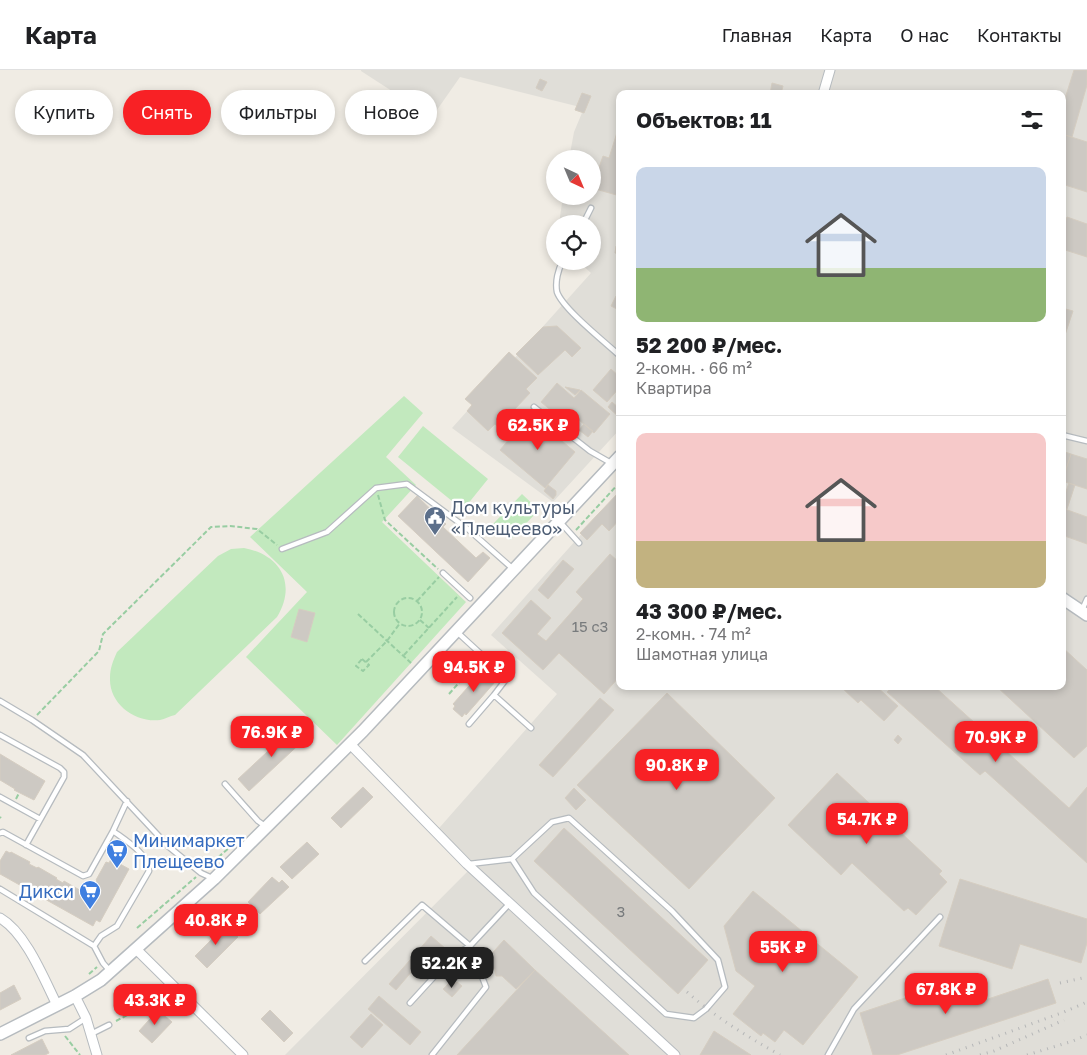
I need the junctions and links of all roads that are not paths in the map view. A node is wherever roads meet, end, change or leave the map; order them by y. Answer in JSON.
{"nodes":[{"id":1,"x":830,"y":70,"type":"edge"},
{"id":2,"x":824,"y":90,"type":"edge"},
{"id":3,"x":591,"y":208,"type":"dead end"},
{"id":4,"x":588,"y":215,"type":"edge"},
{"id":5,"x":560,"y":270,"type":"edge"},
{"id":6,"x":616,"y":352,"type":"edge"},
{"id":7,"x":534,"y":406,"type":"dead end"},
{"id":8,"x":1066,"y":436,"type":"edge"},
{"id":9,"x":1087,"y":441,"type":"edge"},
{"id":10,"x":616,"y":460,"type":"edge"},
{"id":11,"x":559,"y":521,"type":"junction"},
{"id":12,"x":579,"y":543,"type":"dead end"},
{"id":13,"x":282,"y":549,"type":"road end"},
{"id":14,"x":514,"y":570,"type":"junction"},
{"id":15,"x":443,"y":574,"type":"road end"},
{"id":16,"x":470,"y":598,"type":"dead end"},
{"id":17,"x":1087,"y":599,"type":"edge"},
{"id":18,"x":1066,"y":601,"type":"edge"},
{"id":19,"x":1084,"y":613,"type":"edge"},
{"id":20,"x":456,"y":631,"type":"junction"},
{"id":21,"x":494,"y":695,"type":"junction"},
{"id":22,"x":0,"y":701,"type":"edge"},
{"id":23,"x":470,"y":724,"type":"dead end"},
{"id":24,"x":531,"y":728,"type":"dead end"},
{"id":25,"x":0,"y":735,"type":"edge"},
{"id":26,"x":350,"y":744,"type":"junction"},
{"id":27,"x":225,"y":784,"type":"dead end"},
{"id":28,"x":0,"y":797,"type":"edge"},
{"id":29,"x":127,"y":801,"type":"junction"},
{"id":30,"x":40,"y":819,"type":"junction"},
{"id":31,"x":265,"y":826,"type":"junction"},
{"id":32,"x":113,"y":831,"type":"junction"},
{"id":33,"x":0,"y":834,"type":"edge"},
{"id":34,"x":26,"y":844,"type":"junction"},
{"id":35,"x":512,"y":859,"type":"junction"},
{"id":36,"x":467,"y":864,"type":"junction"},
{"id":37,"x":214,"y":879,"type":"junction"},
{"id":38,"x":0,"y":889,"type":"edge"},
{"id":39,"x":510,"y":904,"type":"junction"},
{"id":40,"x":940,"y":917,"type":"dead end"},
{"id":41,"x":0,"y":918,"type":"edge"},
{"id":42,"x":94,"y":946,"type":"junction"},
{"id":43,"x":470,"y":946,"type":"junction"},
{"id":44,"x":136,"y":949,"type":"junction"},
{"id":45,"x":366,"y":961,"type":"dead end"},
{"id":46,"x":111,"y":972,"type":"junction"},
{"id":47,"x":75,"y":996,"type":"junction"},
{"id":48,"x":410,"y":1003,"type":"dead end"},
{"id":49,"x":57,"y":1005,"type":"junction"},
{"id":50,"x":86,"y":1018,"type":"junction"},
{"id":51,"x":109,"y":1025,"type":"road end"},
{"id":52,"x":0,"y":1034,"type":"edge"},
{"id":53,"x":90,"y":1034,"type":"junction"},
{"id":54,"x":29,"y":1038,"type":"dead end"},
{"id":55,"x":97,"y":1055,"type":"edge"},
{"id":56,"x":243,"y":1055,"type":"edge"},
{"id":57,"x":432,"y":1055,"type":"edge"},
{"id":58,"x":675,"y":1055,"type":"edge"},
{"id":59,"x":828,"y":1055,"type":"edge"}],
"edges":[{"from":1,"to":2,"type":"street"},
{"from":3,"to":4,"type":"lane"},
{"from":5,"to":6,"type":"lane"},
{"from":7,"to":10,"type":"lane"},
{"from":8,"to":9,"type":"lane"},
{"from":10,"to":11,"type":"street"},
{"from":11,"to":12,"type":"lane"},
{"from":11,"to":14,"type":"street"},
{"from":13,"to":14,"type":"lane"},
{"from":14,"to":20,"type":"street"},
{"from":15,"to":16,"type":"lane"},
{"from":17,"to":19,"type":"lane"},
{"from":18,"to":19,"type":"street"},
{"from":20,"to":21,"type":"lane"},
{"from":20,"to":26,"type":"street"},
{"from":21,"to":23,"type":"lane"},
{"from":21,"to":24,"type":"lane"},
{"from":22,"to":29,"type":"lane"},
{"from":25,"to":30,"type":"lane"},
{"from":26,"to":31,"type":"street"},
{"from":26,"to":36,"type":"street"},
{"from":27,"to":31,"type":"lane"},
{"from":28,"to":30,"type":"lane"},
{"from":29,"to":32,"type":"lane"},
{"from":29,"to":37,"type":"lane"},
{"from":30,"to":34,"type":"lane"},
{"from":31,"to":37,"type":"street"},
{"from":32,"to":34,"type":"lane"},
{"from":32,"to":42,"type":"lane"},
{"from":33,"to":34,"type":"lane"},
{"from":35,"to":35,"type":"lane"},
{"from":35,"to":36,"type":"lane"},
{"from":36,"to":39,"type":"street"},
{"from":37,"to":44,"type":"street"},
{"from":38,"to":42,"type":"lane"},
{"from":39,"to":43,"type":"lane"},
{"from":39,"to":58,"type":"street"},
{"from":40,"to":59,"type":"lane"},
{"from":41,"to":49,"type":"street"},
{"from":42,"to":46,"type":"lane"},
{"from":43,"to":45,"type":"lane"},
{"from":43,"to":48,"type":"lane"},
{"from":43,"to":57,"type":"lane"},
{"from":44,"to":46,"type":"street"},
{"from":44,"to":56,"type":"street"},
{"from":46,"to":47,"type":"street"},
{"from":47,"to":49,"type":"street"},
{"from":47,"to":50,"type":"street"},
{"from":49,"to":52,"type":"street"},
{"from":50,"to":53,"type":"street"},
{"from":50,"to":54,"type":"lane"},
{"from":51,"to":53,"type":"lane"},
{"from":53,"to":55,"type":"street"}]}
